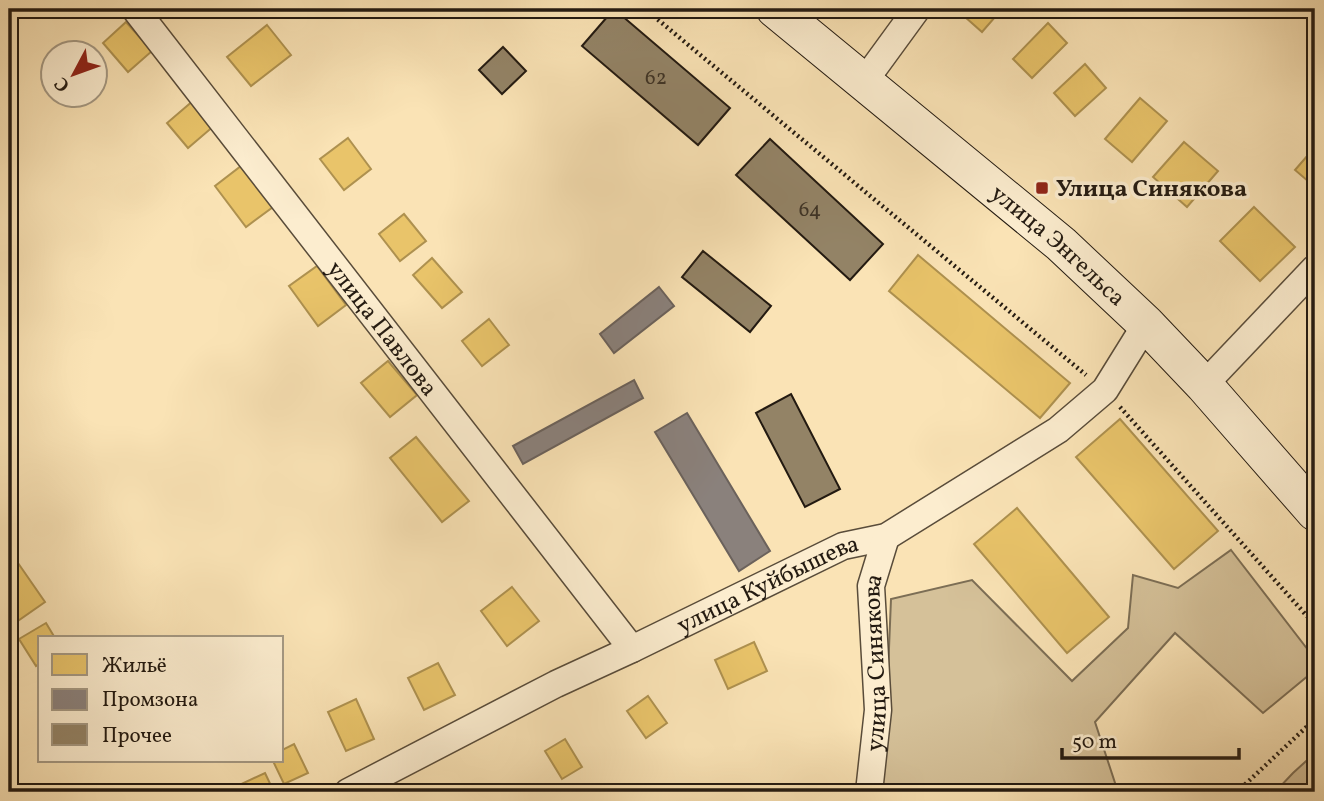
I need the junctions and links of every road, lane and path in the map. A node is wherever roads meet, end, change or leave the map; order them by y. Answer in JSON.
{"nodes":[{"id":1,"x":135,"y":9,"type":"edge"},
{"id":2,"x":645,"y":9,"type":"edge"},
{"id":3,"x":775,"y":9,"type":"edge"},
{"id":4,"x":917,"y":9,"type":"edge"},
{"id":5,"x":863,"y":83,"type":"junction"},
{"id":6,"x":1315,"y":268,"type":"edge"},
{"id":7,"x":1146,"y":324,"type":"junction"},
{"id":8,"x":1204,"y":385,"type":"junction"},
{"id":9,"x":1105,"y":390,"type":"junction"},
{"id":10,"x":1315,"y":512,"type":"edge"},
{"id":11,"x":886,"y":537,"type":"junction"},
{"id":12,"x":1315,"y":625,"type":"edge"},
{"id":13,"x":632,"y":649,"type":"junction"},
{"id":14,"x":1315,"y":719,"type":"edge"},
{"id":15,"x":348,"y":792,"type":"edge"},
{"id":16,"x":869,"y":792,"type":"edge"},
{"id":17,"x":1237,"y":792,"type":"edge"}],
"edges":[{"from":1,"to":13,"type":"street","name":"улица Павлова"},
{"from":2,"to":9,"type":"path"},
{"from":3,"to":5,"type":"street","name":"улица Энгельса"},
{"from":4,"to":5,"type":"street"},
{"from":5,"to":7,"type":"street","name":"улица Энгельса"},
{"from":6,"to":8,"type":"street"},
{"from":7,"to":8,"type":"street","name":"улица Энгельса"},
{"from":7,"to":9,"type":"street","name":"улица Куйбышева"},
{"from":8,"to":10,"type":"street","name":"улица Энгельса"},
{"from":9,"to":11,"type":"street","name":"улица Куйбышева"},
{"from":9,"to":12,"type":"path"},
{"from":11,"to":13,"type":"street","name":"улица Куйбышева"},
{"from":11,"to":16,"type":"street","name":"улица Синякова"},
{"from":13,"to":15,"type":"street","name":"улица Куйбышева"},
{"from":14,"to":17,"type":"path"}]}
